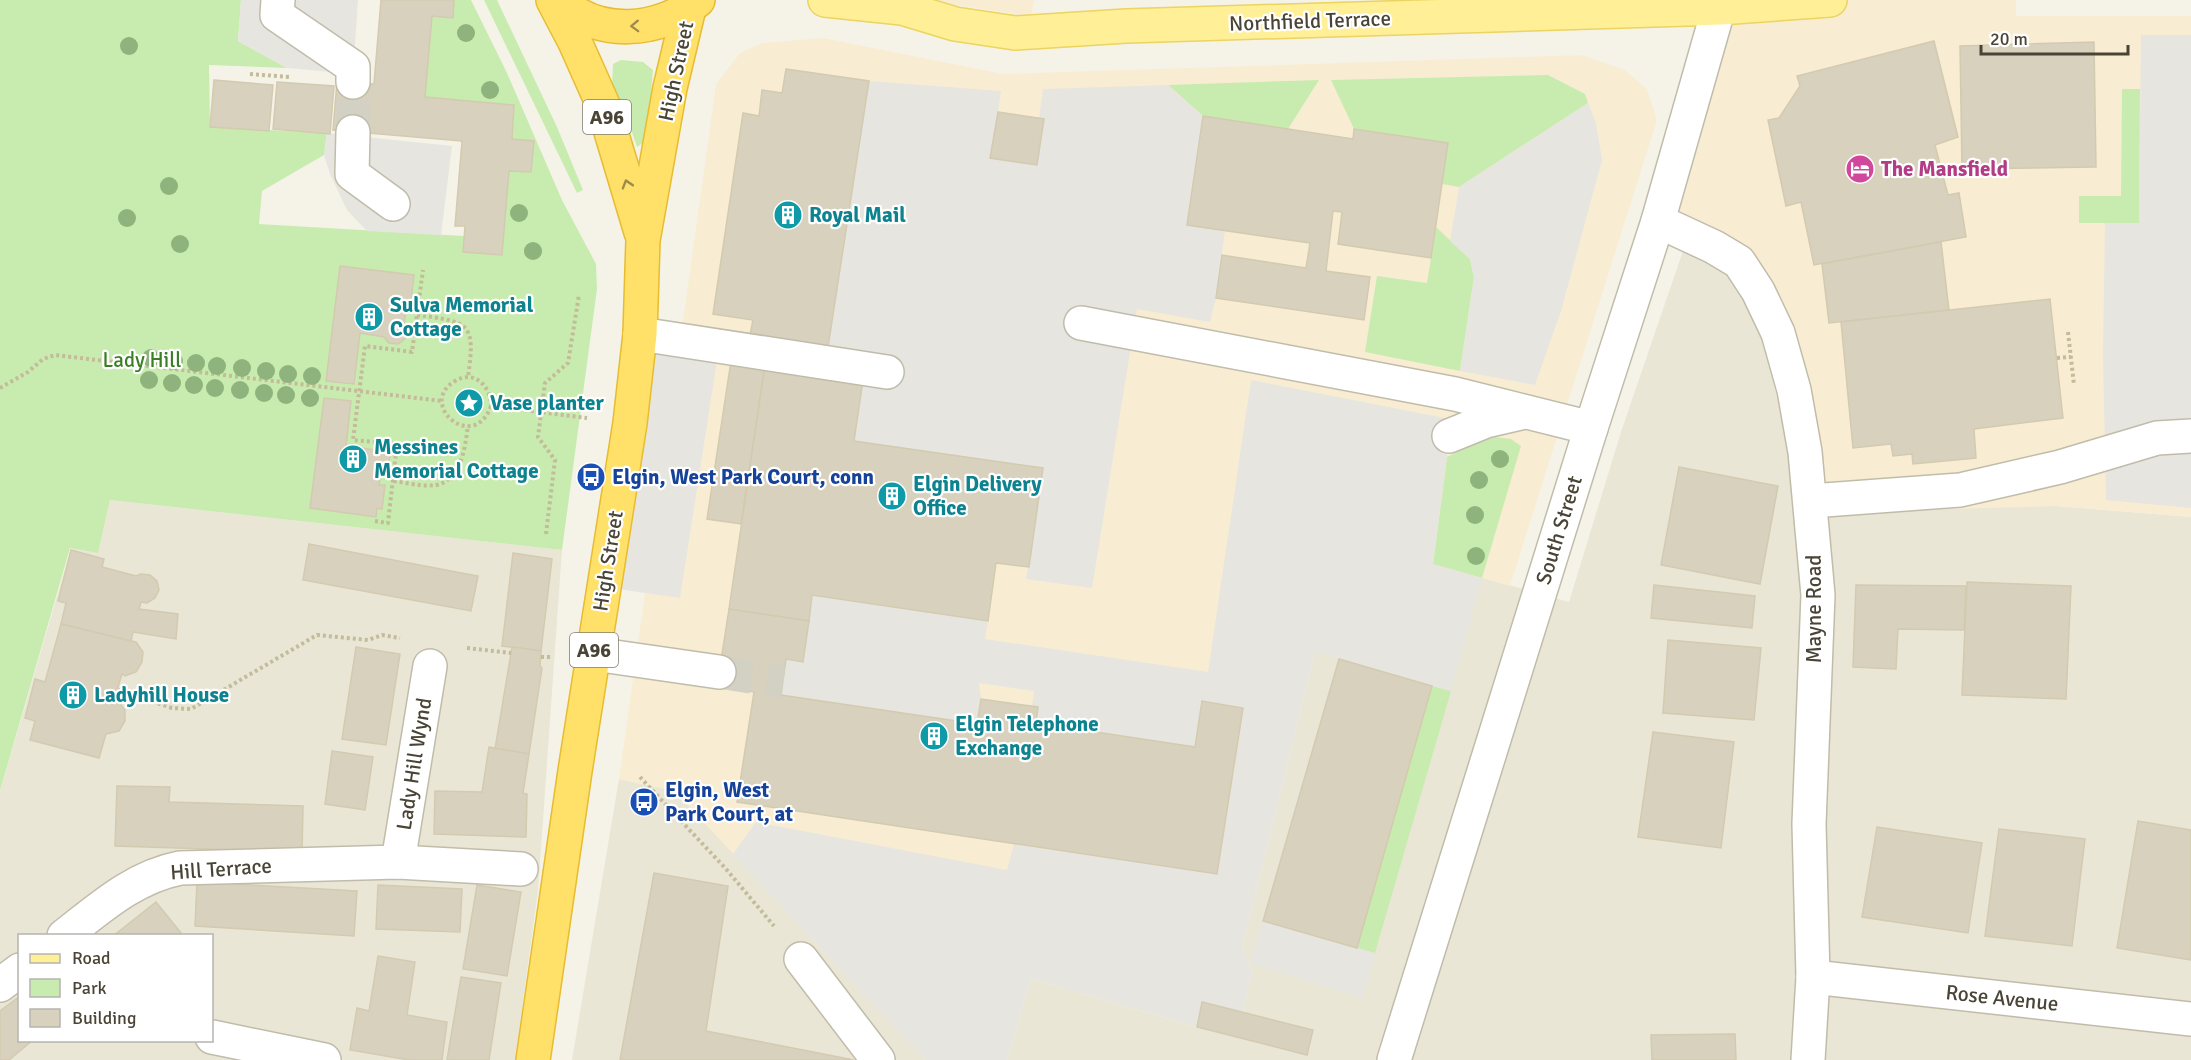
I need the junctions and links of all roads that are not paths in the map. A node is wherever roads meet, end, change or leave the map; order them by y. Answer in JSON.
{"nodes":[{"id":1,"x":278,"y":0,"type":"edge"},
{"id":2,"x":553,"y":0,"type":"edge"},
{"id":3,"x":560,"y":0,"type":"edge"},
{"id":4,"x":825,"y":0,"type":"edge"},
{"id":5,"x":1830,"y":0,"type":"edge"},
{"id":6,"x":694,"y":4,"type":"edge"},
{"id":7,"x":897,"y":4,"type":"edge"},
{"id":8,"x":1721,"y":4,"type":"edge"},
{"id":9,"x":353,"y":82,"type":"tunnel mouth"},
{"id":10,"x":353,"y":132,"type":"tunnel mouth"},
{"id":11,"x":393,"y":204,"type":"dead end"},
{"id":12,"x":1658,"y":221,"type":"junction"},
{"id":13,"x":643,"y":240,"type":"junction"},
{"id":14,"x":1081,"y":323,"type":"dead end"},
{"id":15,"x":640,"y":334,"type":"junction"},
{"id":16,"x":887,"y":372,"type":"dead end"},
{"id":17,"x":1526,"y":412,"type":"junction"},
{"id":18,"x":1591,"y":428,"type":"junction"},
{"id":19,"x":1449,"y":436,"type":"dead end"},
{"id":20,"x":2191,"y":436,"type":"edge"},
{"id":21,"x":1810,"y":501,"type":"junction"},
{"id":22,"x":594,"y":654,"type":"junction"},
{"id":23,"x":430,"y":666,"type":"dead end"},
{"id":24,"x":719,"y":672,"type":"tunnel mouth"},
{"id":25,"x":398,"y":862,"type":"junction"},
{"id":26,"x":520,"y":869,"type":"dead end"},
{"id":27,"x":67,"y":934,"type":"edge"},
{"id":28,"x":801,"y":959,"type":"road end"},
{"id":29,"x":18,"y":972,"type":"edge"},
{"id":30,"x":1813,"y":977,"type":"junction"},
{"id":31,"x":0,"y":985,"type":"edge"},
{"id":32,"x":2191,"y":1019,"type":"edge"},
{"id":33,"x":213,"y":1037,"type":"edge"},
{"id":34,"x":324,"y":1060,"type":"edge"},
{"id":35,"x":533,"y":1060,"type":"edge"},
{"id":36,"x":878,"y":1060,"type":"edge"},
{"id":37,"x":1394,"y":1060,"type":"edge"},
{"id":38,"x":1808,"y":1060,"type":"edge"}],
"edges":[{"from":1,"to":9,"type":"street"},
{"from":13,"to":2,"type":"highway","name":"High Street","number":"A96","one_way":true},
{"from":6,"to":3,"type":"highway","number":"A96","one_way":true},
{"from":4,"to":7,"type":"main road","name":"Northfield Terrace"},
{"from":5,"to":8,"type":"main road","name":"Northfield Terrace"},
{"from":6,"to":13,"type":"highway","name":"High Street","number":"A96"},
{"from":7,"to":8,"type":"main road","name":"Northfield Terrace"},
{"from":8,"to":12,"type":"street","name":"South Street"},
{"from":10,"to":11,"type":"street"},
{"from":12,"to":18,"type":"street","name":"South Street"},
{"from":12,"to":21,"type":"street","name":"Mayne Road"},
{"from":13,"to":15,"type":"highway","name":"High Street","number":"A96"},
{"from":14,"to":17,"type":"street"},
{"from":15,"to":16,"type":"street"},
{"from":15,"to":22,"type":"highway","name":"High Street","number":"A96"},
{"from":17,"to":18,"type":"street"},
{"from":17,"to":19,"type":"street"},
{"from":18,"to":37,"type":"street","name":"South Street"},
{"from":20,"to":21,"type":"street"},
{"from":21,"to":30,"type":"street","name":"Mayne Road"},
{"from":22,"to":24,"type":"street"},
{"from":22,"to":35,"type":"highway","name":"High Street","number":"A96"},
{"from":23,"to":25,"type":"street","name":"Lady Hill Wynd"},
{"from":25,"to":26,"type":"street","name":"Hill Terrace"},
{"from":25,"to":27,"type":"street","name":"Hill Terrace"},
{"from":28,"to":36,"type":"street"},
{"from":29,"to":31,"type":"street"},
{"from":30,"to":32,"type":"street","name":"Rose Avenue"},
{"from":30,"to":38,"type":"street","name":"Mayne Road"},
{"from":33,"to":34,"type":"street"}]}
